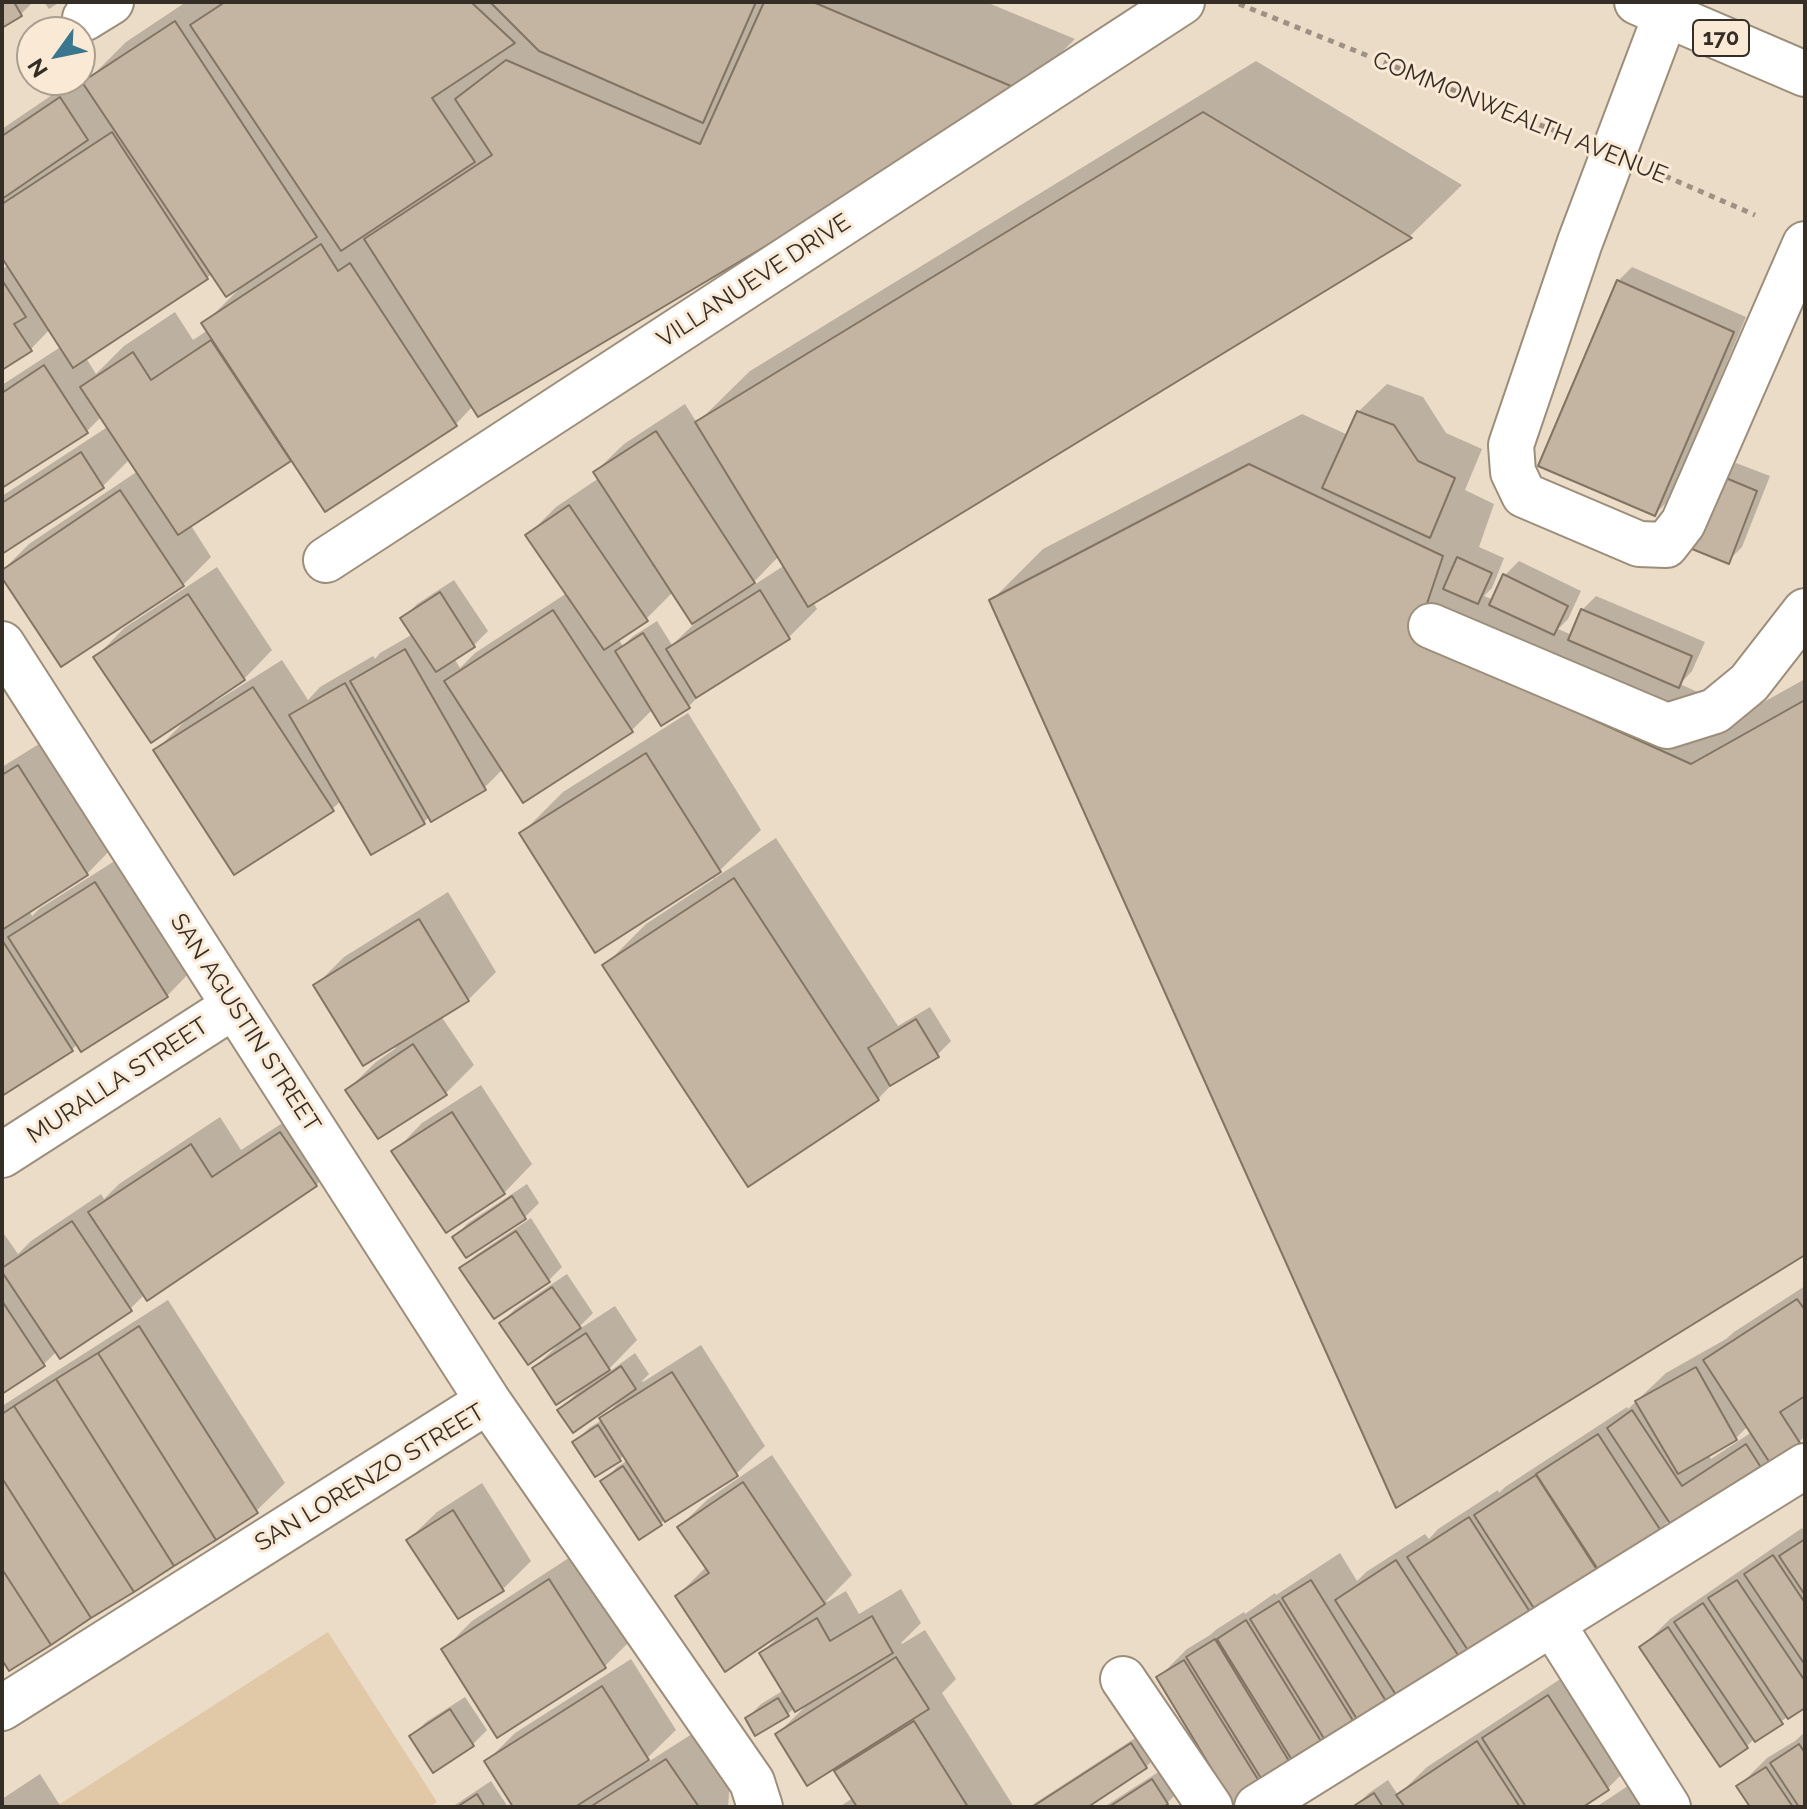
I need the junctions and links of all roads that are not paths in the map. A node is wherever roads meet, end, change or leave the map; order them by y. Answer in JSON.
{"nodes":[{"id":1,"x":1182,"y":2,"type":"edge"},
{"id":2,"x":1652,"y":8,"type":"edge"},
{"id":3,"x":1805,"y":74,"type":"edge"},
{"id":4,"x":1805,"y":244,"type":"edge"},
{"id":5,"x":326,"y":560,"type":"dead end"},
{"id":6,"x":1805,"y":611,"type":"edge"},
{"id":7,"x":1431,"y":626,"type":"dead end"},
{"id":8,"x":2,"y":644,"type":"edge"},
{"id":9,"x":17,"y":700,"type":"edge"},
{"id":10,"x":234,"y":1006,"type":"junction"},
{"id":11,"x":2,"y":1155,"type":"edge"},
{"id":12,"x":488,"y":1401,"type":"junction"},
{"id":13,"x":1805,"y":1466,"type":"edge"},
{"id":14,"x":1552,"y":1623,"type":"junction"},
{"id":15,"x":1123,"y":1679,"type":"dead end"},
{"id":16,"x":2,"y":1708,"type":"edge"},
{"id":17,"x":760,"y":1807,"type":"edge"},
{"id":18,"x":1210,"y":1807,"type":"edge"},
{"id":19,"x":1257,"y":1807,"type":"edge"},
{"id":20,"x":1668,"y":1807,"type":"edge"}],
"edges":[{"from":1,"to":5,"type":"street","name":"VILLANUEVE DRIVE"},
{"from":2,"to":3,"type":"street","number":"170"},
{"from":2,"to":4,"type":"street"},
{"from":6,"to":7,"type":"street"},
{"from":8,"to":9,"type":"street","name":"SAN AGUSTIN STREET"},
{"from":9,"to":10,"type":"street","name":"SAN AGUSTIN STREET"},
{"from":10,"to":11,"type":"street","name":"MURALLA STREET"},
{"from":10,"to":12,"type":"street","name":"SAN AGUSTIN STREET"},
{"from":12,"to":16,"type":"street","name":"SAN LORENZO STREET"},
{"from":12,"to":17,"type":"street","name":"SAN LORENZO STREET"},
{"from":13,"to":14,"type":"street"},
{"from":14,"to":19,"type":"street"},
{"from":14,"to":20,"type":"street"},
{"from":15,"to":18,"type":"street"}]}
